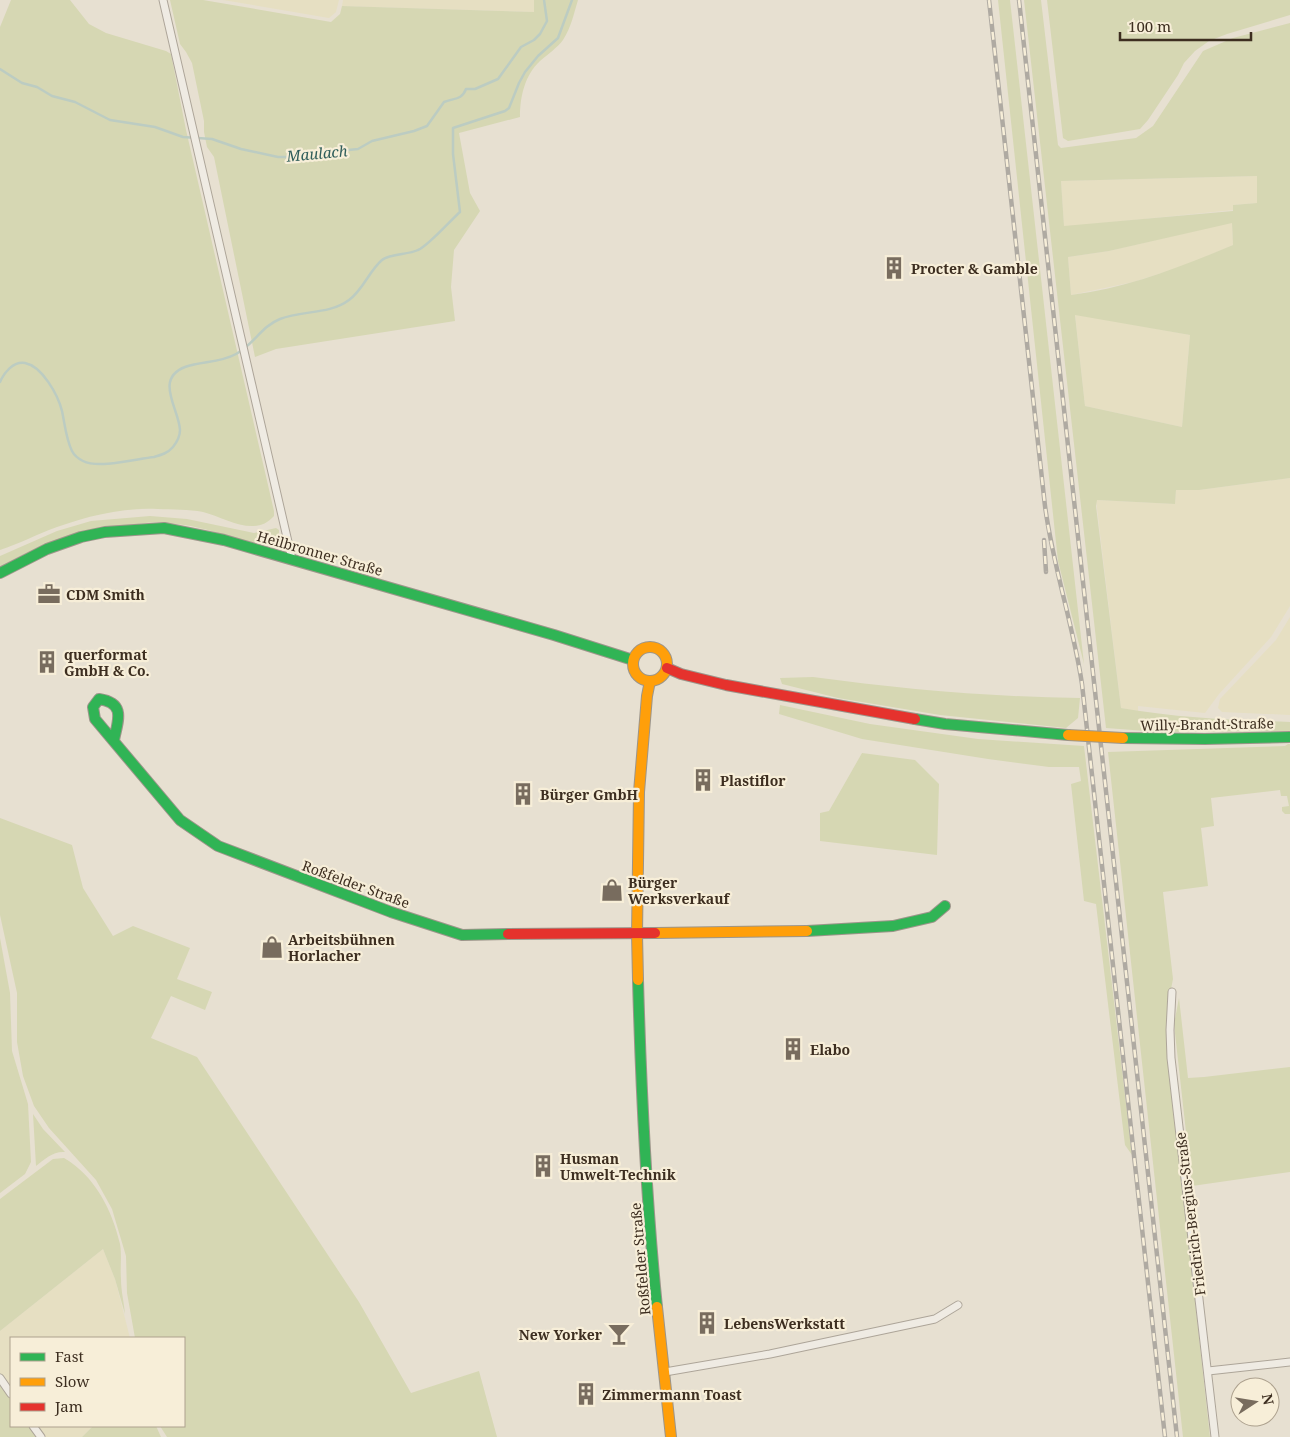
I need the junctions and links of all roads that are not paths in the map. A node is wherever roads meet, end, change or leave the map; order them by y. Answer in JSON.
{"nodes":[{"id":1,"x":163,"y":0,"type":"edge"},
{"id":2,"x":292,"y":559,"type":"junction"},
{"id":3,"x":0,"y":573,"type":"edge"},
{"id":4,"x":633,"y":660,"type":"junction"},
{"id":5,"x":667,"y":668,"type":"junction"},
{"id":6,"x":650,"y":682,"type":"junction"},
{"id":7,"x":1290,"y":737,"type":"edge"},
{"id":8,"x":114,"y":740,"type":"dead end"},
{"id":9,"x":946,"y":906,"type":"dead end"},
{"id":10,"x":637,"y":934,"type":"junction"},
{"id":11,"x":1172,"y":992,"type":"dead end"},
{"id":12,"x":958,"y":1305,"type":"dead end"},
{"id":13,"x":1290,"y":1362,"type":"edge"},
{"id":14,"x":1208,"y":1371,"type":"junction"},
{"id":15,"x":665,"y":1372,"type":"junction"},
{"id":16,"x":0,"y":1378,"type":"edge"},
{"id":17,"x":10,"y":1393,"type":"edge"},
{"id":18,"x":672,"y":1437,"type":"edge"},
{"id":19,"x":1215,"y":1437,"type":"edge"}],
"edges":[{"from":1,"to":2,"type":"street"},
{"from":2,"to":3,"type":"street","name":"Heilbronner Straße"},
{"from":2,"to":4,"type":"street","name":"Heilbronner Straße"},
{"from":4,"to":5,"type":"street"},
{"from":4,"to":6,"type":"street"},
{"from":5,"to":6,"type":"street"},
{"from":5,"to":7,"type":"street","name":"Willy-Brandt-Straße","bridge":true},
{"from":6,"to":10,"type":"street","name":"Roßfelder Straße"},
{"from":8,"to":10,"type":"street","name":"Roßfelder Straße"},
{"from":9,"to":10,"type":"street","name":"Roßfelder Straße"},
{"from":10,"to":15,"type":"street","name":"Roßfelder Straße"},
{"from":11,"to":14,"type":"street","name":"Friedrich-Bergius-Straße"},
{"from":12,"to":15,"type":"street"},
{"from":13,"to":14,"type":"street"},
{"from":14,"to":19,"type":"street","name":"Friedrich-Bergius-Straße"},
{"from":15,"to":18,"type":"street","name":"Roßfelder Straße"},
{"from":16,"to":17,"type":"street"}]}
